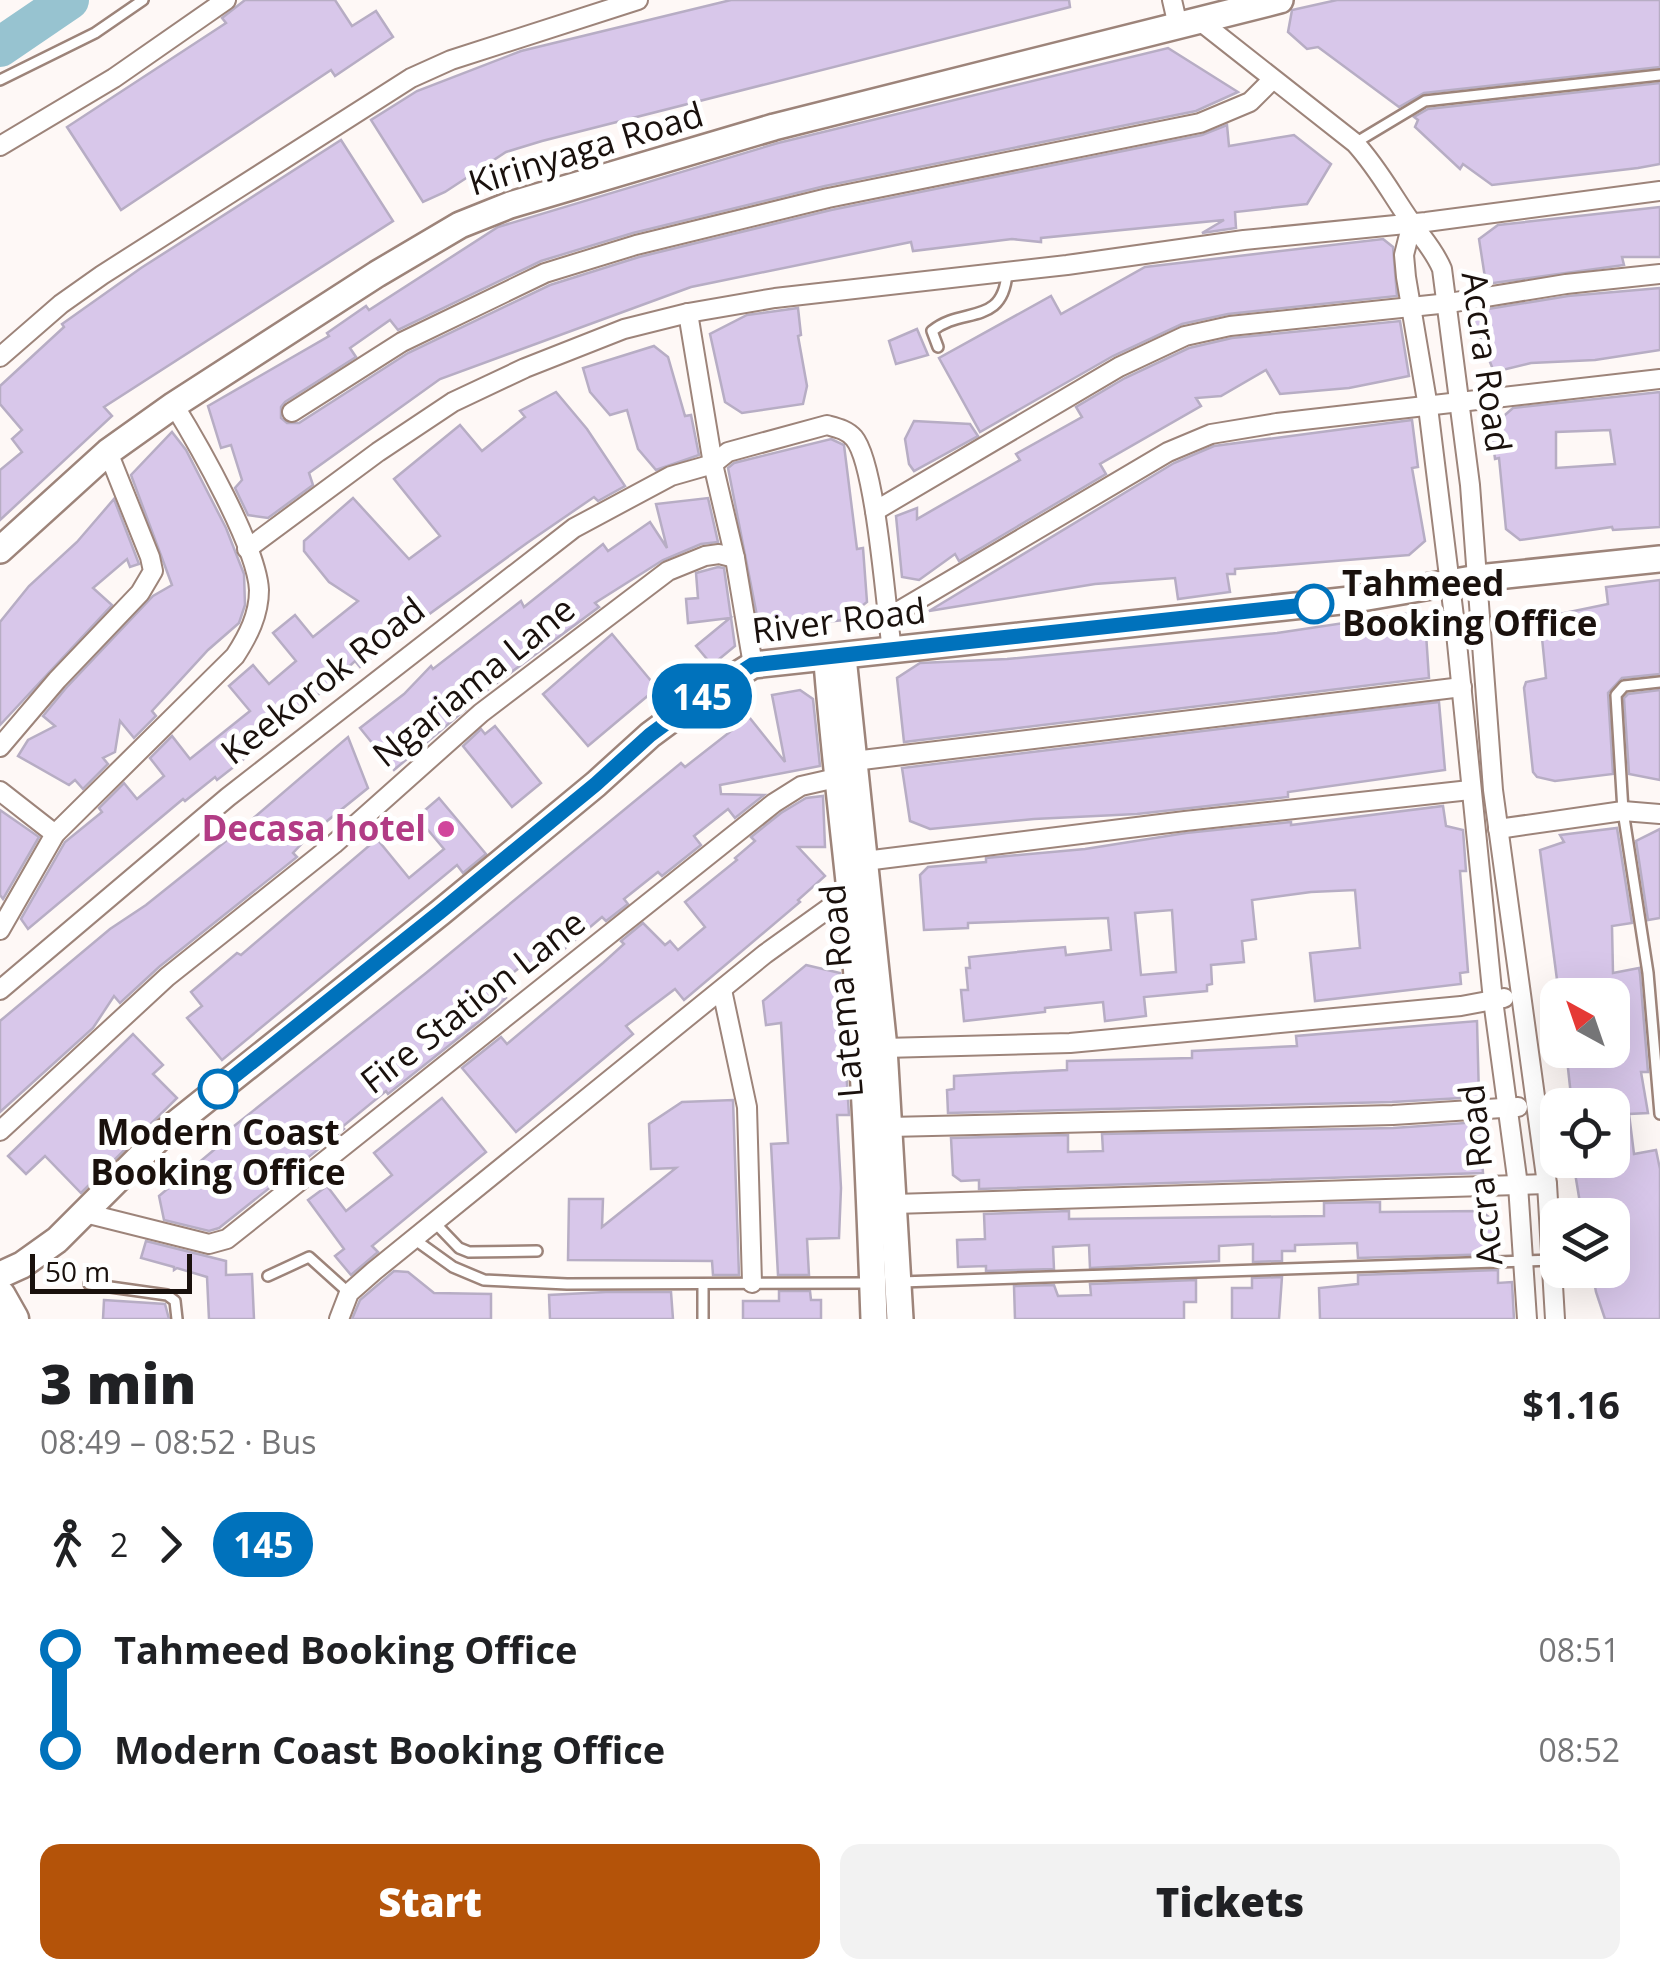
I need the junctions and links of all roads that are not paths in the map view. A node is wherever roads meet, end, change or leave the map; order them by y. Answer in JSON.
{"nodes":[{"id":1,"x":143,"y":0,"type":"edge"},
{"id":2,"x":226,"y":0,"type":"edge"},
{"id":3,"x":638,"y":0,"type":"edge"},
{"id":4,"x":1172,"y":0,"type":"edge"},
{"id":5,"x":1280,"y":0,"type":"edge"},
{"id":6,"x":1250,"y":4,"type":"edge"},
{"id":7,"x":1189,"y":23,"type":"junction"},
{"id":8,"x":1660,"y":76,"type":"edge"},
{"id":9,"x":0,"y":80,"type":"edge"},
{"id":10,"x":1272,"y":80,"type":"junction"},
{"id":11,"x":1355,"y":143,"type":"junction"},
{"id":12,"x":0,"y":146,"type":"edge"},
{"id":13,"x":1660,"y":192,"type":"edge"},
{"id":14,"x":1412,"y":224,"type":"junction"},
{"id":15,"x":1007,"y":272,"type":"junction"},
{"id":16,"x":1660,"y":274,"type":"edge"},
{"id":17,"x":1449,"y":303,"type":"junction"},
{"id":18,"x":1409,"y":306,"type":"junction"},
{"id":19,"x":688,"y":313,"type":"junction"},
{"id":20,"x":938,"y":347,"type":"dead end"},
{"id":21,"x":0,"y":357,"type":"edge"},
{"id":22,"x":1660,"y":379,"type":"edge"},
{"id":23,"x":1460,"y":404,"type":"junction"},
{"id":24,"x":174,"y":405,"type":"junction"},
{"id":25,"x":1428,"y":407,"type":"junction"},
{"id":26,"x":292,"y":412,"type":"dead end"},
{"id":27,"x":108,"y":452,"type":"junction"},
{"id":28,"x":712,"y":464,"type":"junction"},
{"id":29,"x":875,"y":512,"type":"junction"},
{"id":30,"x":247,"y":549,"type":"junction"},
{"id":31,"x":0,"y":550,"type":"edge"},
{"id":32,"x":735,"y":558,"type":"junction"},
{"id":33,"x":1660,"y":559,"type":"edge"},
{"id":34,"x":1478,"y":578,"type":"junction"},
{"id":35,"x":1449,"y":582,"type":"junction"},
{"id":36,"x":887,"y":618,"type":"junction"},
{"id":37,"x":892,"y":650,"type":"junction"},
{"id":38,"x":835,"y":657,"type":"junction"},
{"id":39,"x":752,"y":665,"type":"junction"},
{"id":40,"x":1660,"y":682,"type":"edge"},
{"id":41,"x":1462,"y":686,"type":"junction"},
{"id":42,"x":0,"y":747,"type":"edge"},
{"id":43,"x":845,"y":770,"type":"junction"},
{"id":44,"x":1470,"y":790,"type":"junction"},
{"id":45,"x":0,"y":791,"type":"edge"},
{"id":46,"x":1623,"y":811,"type":"junction"},
{"id":47,"x":1660,"y":814,"type":"edge"},
{"id":48,"x":1498,"y":829,"type":"junction"},
{"id":49,"x":55,"y":834,"type":"junction"},
{"id":50,"x":858,"y":852,"type":"junction"},
{"id":51,"x":850,"y":893,"type":"junction"},
{"id":52,"x":2,"y":919,"type":"edge"},
{"id":53,"x":866,"y":977,"type":"junction"},
{"id":54,"x":0,"y":990,"type":"edge"},
{"id":55,"x":722,"y":990,"type":"junction"},
{"id":56,"x":1519,"y":994,"type":"junction"},
{"id":57,"x":1494,"y":1000,"type":"junction"},
{"id":58,"x":884,"y":1048,"type":"junction"},
{"id":59,"x":1534,"y":1106,"type":"junction"},
{"id":60,"x":1509,"y":1107,"type":"junction"},
{"id":61,"x":1660,"y":1114,"type":"edge"},
{"id":62,"x":889,"y":1127,"type":"junction"},
{"id":63,"x":0,"y":1130,"type":"edge"},
{"id":64,"x":1547,"y":1184,"type":"junction"},
{"id":65,"x":1518,"y":1185,"type":"junction"},
{"id":66,"x":1548,"y":1198,"type":"edge"},
{"id":67,"x":894,"y":1204,"type":"junction"},
{"id":68,"x":85,"y":1213,"type":"junction"},
{"id":69,"x":434,"y":1223,"type":"junction"},
{"id":70,"x":414,"y":1239,"type":"junction"},
{"id":71,"x":537,"y":1251,"type":"dead end"},
{"id":72,"x":1540,"y":1261,"type":"edge"},
{"id":73,"x":1524,"y":1262,"type":"junction"},
{"id":74,"x":0,"y":1275,"type":"edge"},
{"id":75,"x":268,"y":1276,"type":"dead end"},
{"id":76,"x":900,"y":1282,"type":"junction"},
{"id":77,"x":752,"y":1283,"type":"junction"},
{"id":78,"x":872,"y":1283,"type":"junction"},
{"id":79,"x":89,"y":1284,"type":"dead end"},
{"id":80,"x":703,"y":1284,"type":"junction"},
{"id":81,"x":1553,"y":1288,"type":"edge"},
{"id":82,"x":349,"y":1292,"type":"junction"},
{"id":83,"x":0,"y":1296,"type":"edge"},
{"id":84,"x":13,"y":1319,"type":"edge"},
{"id":85,"x":177,"y":1319,"type":"edge"},
{"id":86,"x":339,"y":1319,"type":"edge"},
{"id":87,"x":703,"y":1319,"type":"edge"},
{"id":88,"x":874,"y":1319,"type":"edge"},
{"id":89,"x":900,"y":1319,"type":"edge"},
{"id":90,"x":1527,"y":1319,"type":"edge"},
{"id":91,"x":1555,"y":1319,"type":"edge"}],
"edges":[{"from":1,"to":9,"type":"lane"},
{"from":2,"to":12,"type":"street"},
{"from":3,"to":21,"type":"street"},
{"from":4,"to":7,"type":"street"},
{"from":5,"to":6,"type":"street","name":"Kirinyaga Road"},
{"from":6,"to":7,"type":"street","name":"Kirinyaga Road"},
{"from":7,"to":10,"type":"street"},
{"from":7,"to":24,"type":"street","name":"Kirinyaga Road"},
{"from":8,"to":11,"type":"lane"},
{"from":10,"to":11,"type":"street"},
{"from":10,"to":26,"type":"street"},
{"from":11,"to":14,"type":"street"},
{"from":13,"to":14,"type":"street"},
{"from":14,"to":15,"type":"street"},
{"from":14,"to":17,"type":"street","name":"Accra Road"},
{"from":14,"to":18,"type":"street","name":"Accra Road"},
{"from":15,"to":19,"type":"street"},
{"from":15,"to":20,"type":"lane"},
{"from":16,"to":17,"type":"street"},
{"from":17,"to":18,"type":"street"},
{"from":17,"to":23,"type":"street","name":"Accra Road"},
{"from":18,"to":25,"type":"street","name":"Accra Road"},
{"from":18,"to":29,"type":"street"},
{"from":19,"to":28,"type":"street"},
{"from":19,"to":30,"type":"street"},
{"from":22,"to":23,"type":"street"},
{"from":23,"to":25,"type":"street"},
{"from":23,"to":34,"type":"street","name":"Accra Road"},
{"from":24,"to":27,"type":"street","name":"Kirinyaga Road"},
{"from":24,"to":30,"type":"street"},
{"from":25,"to":35,"type":"street","name":"Accra Road"},
{"from":25,"to":36,"type":"street"},
{"from":27,"to":31,"type":"street","name":"Kirinyaga Road"},
{"from":27,"to":42,"type":"street"},
{"from":28,"to":29,"type":"street","name":"Keekorok Road"},
{"from":28,"to":32,"type":"street"},
{"from":28,"to":54,"type":"street","name":"Keekorok Road"},
{"from":29,"to":36,"type":"street"},
{"from":30,"to":49,"type":"street"},
{"from":32,"to":39,"type":"street"},
{"from":32,"to":63,"type":"street","name":"Ngariama Lane"},
{"from":33,"to":34,"type":"street","name":"River Road"},
{"from":34,"to":35,"type":"street","name":"River Road"},
{"from":34,"to":48,"type":"street","name":"Accra Road"},
{"from":35,"to":37,"type":"street","name":"River Road"},
{"from":35,"to":41,"type":"street","name":"Accra Road"},
{"from":36,"to":37,"type":"street"},
{"from":37,"to":38,"type":"street","name":"River Road"},
{"from":38,"to":39,"type":"street","name":"River Road"},
{"from":38,"to":43,"type":"street","name":"Latema Road"},
{"from":39,"to":68,"type":"street","name":"River Road"},
{"from":40,"to":46,"type":"lane"},
{"from":41,"to":43,"type":"street","name":"Fire Station Lane"},
{"from":41,"to":44,"type":"street","name":"Accra Road"},
{"from":43,"to":50,"type":"street","name":"Latema Road"},
{"from":43,"to":68,"type":"street","name":"Fire Station Lane"},
{"from":44,"to":50,"type":"street"},
{"from":44,"to":57,"type":"street","name":"Accra Road"},
{"from":45,"to":49,"type":"street"},
{"from":46,"to":47,"type":"street"},
{"from":46,"to":48,"type":"street"},
{"from":46,"to":61,"type":"lane"},
{"from":48,"to":56,"type":"street","name":"Accra Road"},
{"from":49,"to":52,"type":"street"},
{"from":50,"to":51,"type":"street","name":"Latema Road"},
{"from":50,"to":53,"type":"street","name":"Latema Road"},
{"from":51,"to":53,"type":"street","name":"Latema Road"},
{"from":51,"to":55,"type":"street"},
{"from":53,"to":58,"type":"street","name":"Latema Road"},
{"from":53,"to":78,"type":"street","name":"Latema Road"},
{"from":55,"to":69,"type":"street"},
{"from":55,"to":77,"type":"street"},
{"from":56,"to":57,"type":"street"},
{"from":56,"to":59,"type":"street","name":"Accra Road"},
{"from":57,"to":58,"type":"street"},
{"from":57,"to":60,"type":"street","name":"Accra Road"},
{"from":58,"to":62,"type":"street","name":"Latema Road"},
{"from":59,"to":60,"type":"street"},
{"from":59,"to":64,"type":"street","name":"Accra Road"},
{"from":60,"to":62,"type":"street"},
{"from":60,"to":65,"type":"street","name":"Accra Road"},
{"from":62,"to":67,"type":"street","name":"Latema Road"},
{"from":64,"to":65,"type":"street"},
{"from":64,"to":66,"type":"street","name":"Accra Road"},
{"from":65,"to":67,"type":"street"},
{"from":65,"to":73,"type":"street","name":"Accra Road"},
{"from":67,"to":76,"type":"street","name":"Latema Road"},
{"from":68,"to":74,"type":"street","name":"River Road"},
{"from":69,"to":70,"type":"street"},
{"from":69,"to":71,"type":"lane"},
{"from":70,"to":80,"type":"lane"},
{"from":70,"to":82,"type":"street"},
{"from":72,"to":73,"type":"lane"},
{"from":73,"to":76,"type":"lane"},
{"from":73,"to":90,"type":"street","name":"Accra Road"},
{"from":75,"to":82,"type":"lane"},
{"from":76,"to":78,"type":"lane"},
{"from":76,"to":89,"type":"street","name":"Latema Road"},
{"from":77,"to":78,"type":"lane"},
{"from":77,"to":80,"type":"lane"},
{"from":78,"to":88,"type":"street","name":"Latema Road"},
{"from":79,"to":85,"type":"lane"},
{"from":80,"to":87,"type":"lane"},
{"from":81,"to":91,"type":"street","name":"Accra Road"},
{"from":82,"to":86,"type":"street"},
{"from":83,"to":84,"type":"highway"}]}
